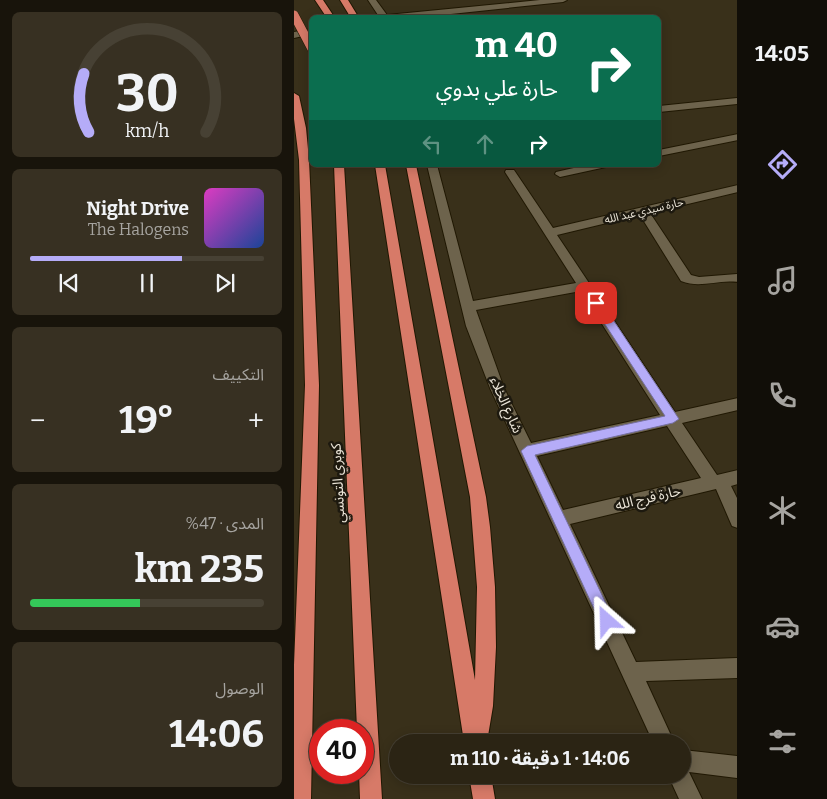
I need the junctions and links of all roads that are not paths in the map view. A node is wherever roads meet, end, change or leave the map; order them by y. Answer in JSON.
{"nodes":[{"id":1,"x":319,"y":0,"type":"edge"},
{"id":2,"x":344,"y":0,"type":"edge"},
{"id":3,"x":372,"y":0,"type":"edge"},
{"id":4,"x":564,"y":0,"type":"edge"},
{"id":5,"x":294,"y":15,"type":"edge"},
{"id":6,"x":329,"y":15,"type":"edge"},
{"id":7,"x":352,"y":15,"type":"edge"},
{"id":8,"x":383,"y":15,"type":"edge"},
{"id":9,"x":406,"y":15,"type":"edge"},
{"id":10,"x":309,"y":32,"type":"edge"},
{"id":11,"x":294,"y":35,"type":"edge"},
{"id":12,"x":309,"y":43,"type":"edge"},
{"id":13,"x":294,"y":96,"type":"edge"},
{"id":14,"x":737,"y":101,"type":"edge"},
{"id":15,"x":661,"y":109,"type":"edge"},
{"id":16,"x":737,"y":137,"type":"edge"},
{"id":17,"x":661,"y":153,"type":"edge"},
{"id":18,"x":339,"y":167,"type":"edge"},
{"id":19,"x":380,"y":167,"type":"edge"},
{"id":20,"x":411,"y":167,"type":"edge"},
{"id":21,"x":433,"y":167,"type":"edge"},
{"id":22,"x":593,"y":167,"type":"edge"},
{"id":23,"x":510,"y":172,"type":"dead end"},
{"id":24,"x":560,"y":174,"type":"dead end"},
{"id":25,"x":737,"y":188,"type":"edge"},
{"id":26,"x":644,"y":211,"type":"junction"},
{"id":27,"x":550,"y":233,"type":"junction"},
{"id":28,"x":737,"y":278,"type":"edge"},
{"id":29,"x":585,"y":286,"type":"junction"},
{"id":30,"x":468,"y":306,"type":"junction"},
{"id":31,"x":737,"y":404,"type":"edge"},
{"id":32,"x":673,"y":419,"type":"junction"},
{"id":33,"x":527,"y":451,"type":"junction"},
{"id":34,"x":737,"y":477,"type":"edge"},
{"id":35,"x":717,"y":482,"type":"junction"},
{"id":36,"x":559,"y":519,"type":"junction"},
{"id":37,"x":737,"y":520,"type":"edge"},
{"id":38,"x":737,"y":668,"type":"edge"},
{"id":39,"x":630,"y":672,"type":"junction"},
{"id":40,"x":475,"y":734,"type":"edge"},
{"id":41,"x":477,"y":734,"type":"edge"},
{"id":42,"x":660,"y":734,"type":"edge"},
{"id":43,"x":691,"y":762,"type":"edge"},
{"id":44,"x":737,"y":767,"type":"edge"},
{"id":45,"x":482,"y":784,"type":"edge"},
{"id":46,"x":684,"y":784,"type":"edge"},
{"id":47,"x":300,"y":799,"type":"edge"},
{"id":48,"x":371,"y":799,"type":"edge"},
{"id":49,"x":484,"y":799,"type":"edge"},
{"id":50,"x":691,"y":799,"type":"edge"}],
"edges":[{"from":1,"to":6,"type":"highway"},
{"from":2,"to":7,"type":"highway"},
{"from":3,"to":8,"type":"street"},
{"from":4,"to":9,"type":"street"},
{"from":5,"to":12,"type":"highway","bridge":true},
{"from":10,"to":11,"type":"street"},
{"from":13,"to":47,"type":"highway"},
{"from":14,"to":15,"type":"street"},
{"from":16,"to":17,"type":"street"},
{"from":18,"to":48,"type":"highway","name":"كوبري التونسي"},
{"from":19,"to":40,"type":"highway"},
{"from":20,"to":41,"type":"highway"},
{"from":21,"to":30,"type":"street","name":"شارع الخلاء"},
{"from":22,"to":24,"type":"street"},
{"from":23,"to":27,"type":"street"},
{"from":25,"to":26,"type":"street","name":"حارة سيدي عبد الله"},
{"from":26,"to":27,"type":"street","name":"حارة سيدي عبد الله"},
{"from":26,"to":28,"type":"street"},
{"from":27,"to":29,"type":"street"},
{"from":29,"to":30,"type":"street"},
{"from":29,"to":32,"type":"street"},
{"from":30,"to":33,"type":"street","name":"شارع الخلاء"},
{"from":31,"to":32,"type":"street"},
{"from":32,"to":33,"type":"street"},
{"from":32,"to":35,"type":"street"},
{"from":33,"to":36,"type":"street","name":"شارع الخلاء"},
{"from":34,"to":35,"type":"street","name":"حارة فرج الله"},
{"from":35,"to":36,"type":"street","name":"حارة فرج الله"},
{"from":35,"to":37,"type":"street"},
{"from":36,"to":39,"type":"street","name":"شارع الخلاء"},
{"from":38,"to":39,"type":"street"},
{"from":39,"to":42,"type":"street","name":"شارع الخلاء"},
{"from":43,"to":44,"type":"street"},
{"from":45,"to":49,"type":"highway"},
{"from":46,"to":50,"type":"street"}]}
